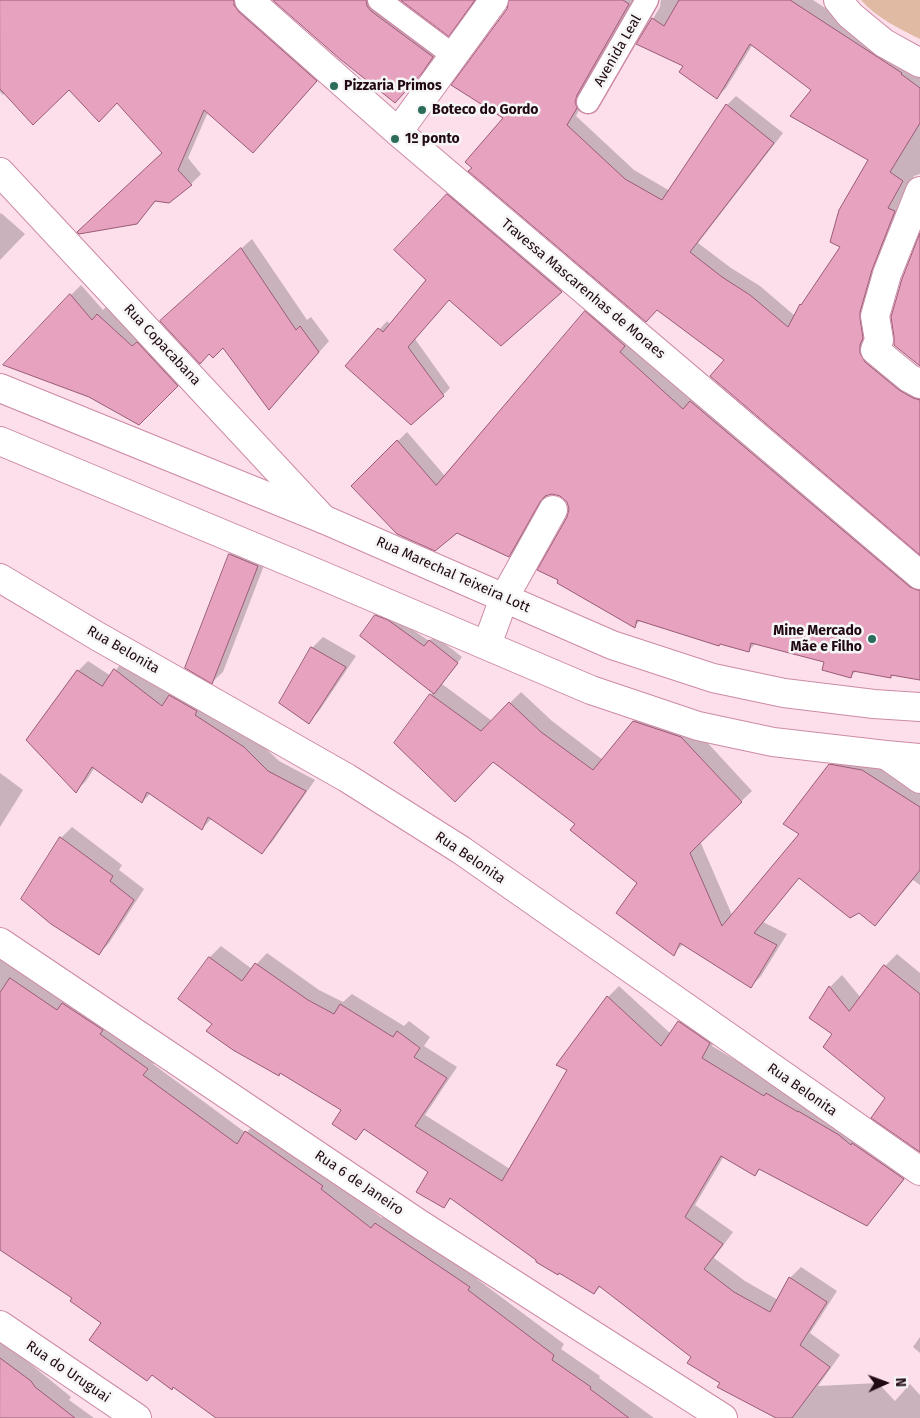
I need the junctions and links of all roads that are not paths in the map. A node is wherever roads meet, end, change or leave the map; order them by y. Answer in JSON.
{"nodes":[{"id":1,"x":249,"y":0,"type":"edge"},
{"id":2,"x":379,"y":0,"type":"edge"},
{"id":3,"x":494,"y":0,"type":"edge"},
{"id":4,"x":647,"y":0,"type":"edge"},
{"id":5,"x":838,"y":0,"type":"edge"},
{"id":6,"x":454,"y":56,"type":"junction"},
{"id":7,"x":920,"y":63,"type":"edge"},
{"id":8,"x":588,"y":102,"type":"dead end"},
{"id":9,"x":398,"y":132,"type":"junction"},
{"id":10,"x":0,"y":172,"type":"edge"},
{"id":11,"x":920,"y":191,"type":"edge"},
{"id":12,"x":920,"y":384,"type":"edge"},
{"id":13,"x":0,"y":388,"type":"edge"},
{"id":14,"x":0,"y":441,"type":"edge"},
{"id":15,"x":553,"y":510,"type":"dead end"},
{"id":16,"x":323,"y":519,"type":"junction"},
{"id":17,"x":920,"y":575,"type":"edge"},
{"id":18,"x":0,"y":578,"type":"edge"},
{"id":19,"x":504,"y":598,"type":"junction"},
{"id":20,"x":486,"y":645,"type":"junction"},
{"id":21,"x":920,"y":707,"type":"edge"},
{"id":22,"x":886,"y":756,"type":"junction"},
{"id":23,"x":920,"y":758,"type":"edge"},
{"id":24,"x":920,"y":779,"type":"edge"},
{"id":25,"x":0,"y":942,"type":"edge"},
{"id":26,"x":920,"y":1171,"type":"edge"},
{"id":27,"x":0,"y":1325,"type":"edge"},
{"id":28,"x":137,"y":1418,"type":"edge"},
{"id":29,"x":723,"y":1418,"type":"edge"}],
"edges":[{"from":1,"to":9,"type":"street","name":"Travessa Mascarenhas de Moraes"},
{"from":2,"to":6,"type":"lane"},
{"from":3,"to":6,"type":"street"},
{"from":4,"to":8,"type":"lane","name":"Avenida Leal"},
{"from":5,"to":7,"type":"street"},
{"from":6,"to":9,"type":"street"},
{"from":9,"to":17,"type":"street","name":"Travessa Mascarenhas de Moraes"},
{"from":10,"to":16,"type":"street","name":"Rua Copacabana"},
{"from":11,"to":12,"type":"street"},
{"from":13,"to":16,"type":"street","name":"Rua Marechal Teixeira Lott"},
{"from":14,"to":20,"type":"street"},
{"from":15,"to":19,"type":"street"},
{"from":16,"to":19,"type":"street","name":"Rua Marechal Teixeira Lott"},
{"from":18,"to":26,"type":"street","name":"Rua Belonita"},
{"from":19,"to":20,"type":"street"},
{"from":19,"to":21,"type":"street","name":"Rua Marechal Teixeira Lott"},
{"from":20,"to":22,"type":"street"},
{"from":22,"to":23,"type":"street"},
{"from":22,"to":24,"type":"street"},
{"from":25,"to":29,"type":"street","name":"Rua 6 de Janeiro"},
{"from":27,"to":28,"type":"street","name":"Rua do Uruguai"}]}
